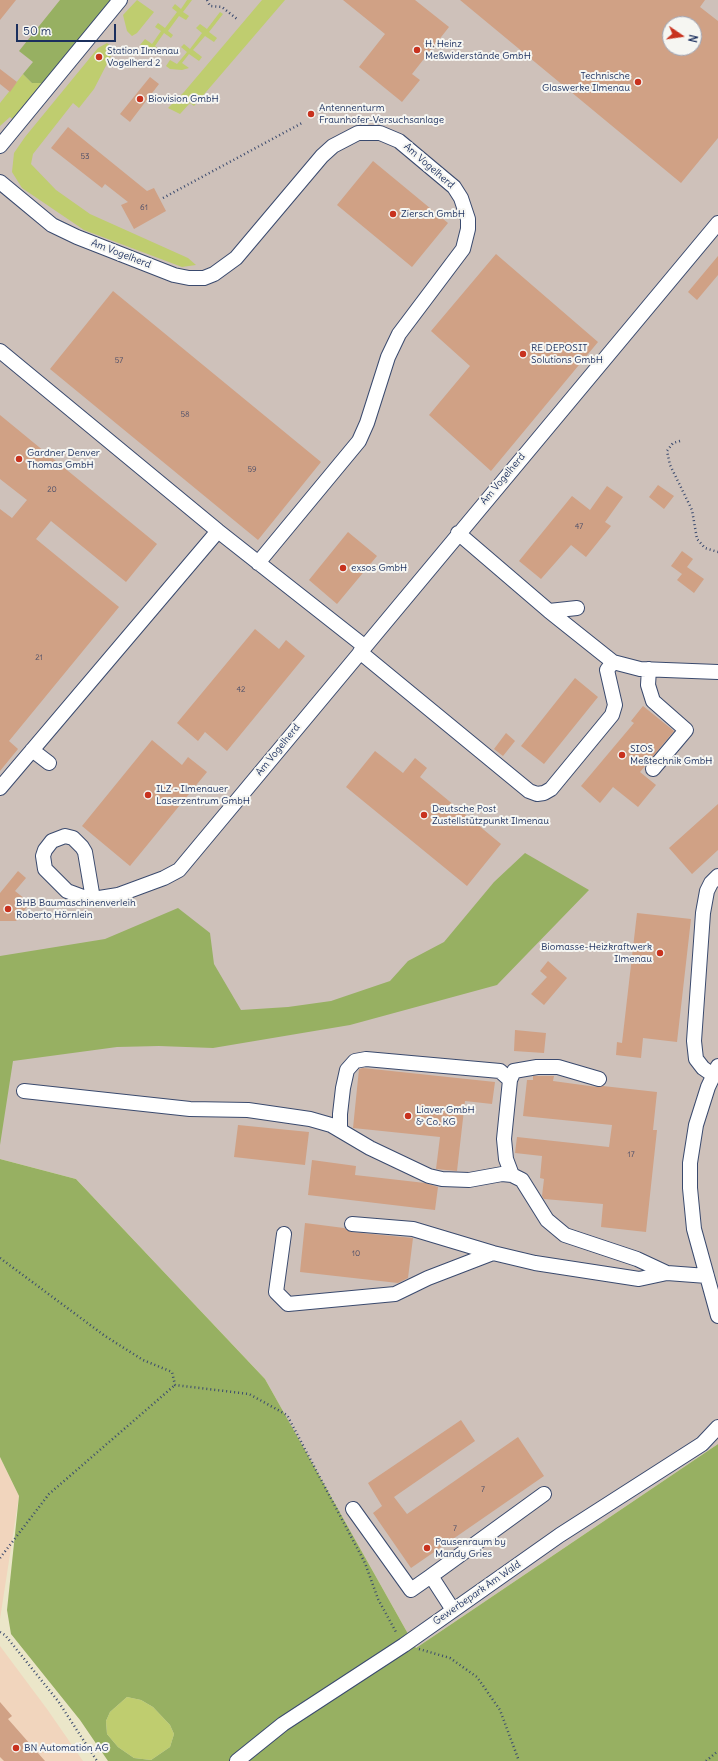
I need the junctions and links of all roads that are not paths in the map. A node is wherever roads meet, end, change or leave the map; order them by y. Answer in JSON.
{"nodes":[{"id":1,"x":120,"y":0,"type":"edge"},
{"id":2,"x":0,"y":146,"type":"edge"},
{"id":3,"x":0,"y":182,"type":"edge"},
{"id":4,"x":718,"y":223,"type":"edge"},
{"id":5,"x":0,"y":351,"type":"edge"},
{"id":6,"x":218,"y":531,"type":"junction"},
{"id":7,"x":458,"y":534,"type":"junction"},
{"id":8,"x":258,"y":563,"type":"junction"},
{"id":9,"x":577,"y":608,"type":"dead end"},
{"id":10,"x":549,"y":611,"type":"junction"},
{"id":11,"x":362,"y":649,"type":"junction"},
{"id":12,"x":613,"y":662,"type":"junction"},
{"id":13,"x":648,"y":669,"type":"junction"},
{"id":14,"x":718,"y":672,"type":"edge"},
{"id":15,"x":32,"y":750,"type":"junction"},
{"id":16,"x":49,"y":763,"type":"dead end"},
{"id":17,"x":653,"y":769,"type":"dead end"},
{"id":18,"x":0,"y":788,"type":"edge"},
{"id":19,"x":718,"y":876,"type":"edge"},
{"id":20,"x":93,"y":899,"type":"junction"},
{"id":21,"x":716,"y":1070,"type":"edge"},
{"id":22,"x":599,"y":1079,"type":"dead end"},
{"id":23,"x":510,"y":1080,"type":"junction"},
{"id":24,"x":24,"y":1091,"type":"dead end"},
{"id":25,"x":340,"y":1130,"type":"junction"},
{"id":26,"x":512,"y":1175,"type":"junction"},
{"id":27,"x":352,"y":1224,"type":"dead end"},
{"id":28,"x":284,"y":1234,"type":"dead end"},
{"id":29,"x":494,"y":1254,"type":"junction"},
{"id":30,"x":667,"y":1274,"type":"junction"},
{"id":31,"x":707,"y":1276,"type":"junction"},
{"id":32,"x":718,"y":1316,"type":"edge"},
{"id":33,"x":718,"y":1428,"type":"edge"},
{"id":34,"x":544,"y":1494,"type":"dead end"},
{"id":35,"x":354,"y":1508,"type":"dead end"},
{"id":36,"x":431,"y":1576,"type":"junction"},
{"id":37,"x":453,"y":1610,"type":"junction"},
{"id":38,"x":237,"y":1761,"type":"edge"}],
"edges":[{"from":1,"to":2,"type":"street"},
{"from":3,"to":8,"type":"street","name":"Am Vogelherd"},
{"from":4,"to":7,"type":"street","name":"Am Vogelherd"},
{"from":5,"to":6,"type":"street"},
{"from":6,"to":8,"type":"street"},
{"from":6,"to":15,"type":"street"},
{"from":7,"to":10,"type":"street"},
{"from":7,"to":11,"type":"street","name":"Am Vogelherd"},
{"from":8,"to":11,"type":"street"},
{"from":9,"to":10,"type":"street"},
{"from":10,"to":12,"type":"street"},
{"from":11,"to":12,"type":"street"},
{"from":11,"to":20,"type":"street","name":"Am Vogelherd"},
{"from":12,"to":13,"type":"street"},
{"from":13,"to":14,"type":"street"},
{"from":13,"to":17,"type":"street"},
{"from":15,"to":16,"type":"street"},
{"from":15,"to":18,"type":"street"},
{"from":19,"to":21,"type":"street"},
{"from":20,"to":20,"type":"street","name":"Am Vogelherd"},
{"from":21,"to":31,"type":"street"},
{"from":22,"to":23,"type":"street"},
{"from":23,"to":25,"type":"street"},
{"from":23,"to":26,"type":"street"},
{"from":24,"to":25,"type":"street"},
{"from":25,"to":26,"type":"street"},
{"from":26,"to":30,"type":"street"},
{"from":27,"to":29,"type":"street"},
{"from":28,"to":29,"type":"street"},
{"from":29,"to":30,"type":"street"},
{"from":30,"to":31,"type":"street"},
{"from":31,"to":32,"type":"street"},
{"from":33,"to":37,"type":"street","name":"Gewerbepark Am Wald"},
{"from":34,"to":36,"type":"street"},
{"from":35,"to":36,"type":"street"},
{"from":36,"to":37,"type":"street"},
{"from":37,"to":38,"type":"street","name":"Gewerbepark Am Wald"}]}
